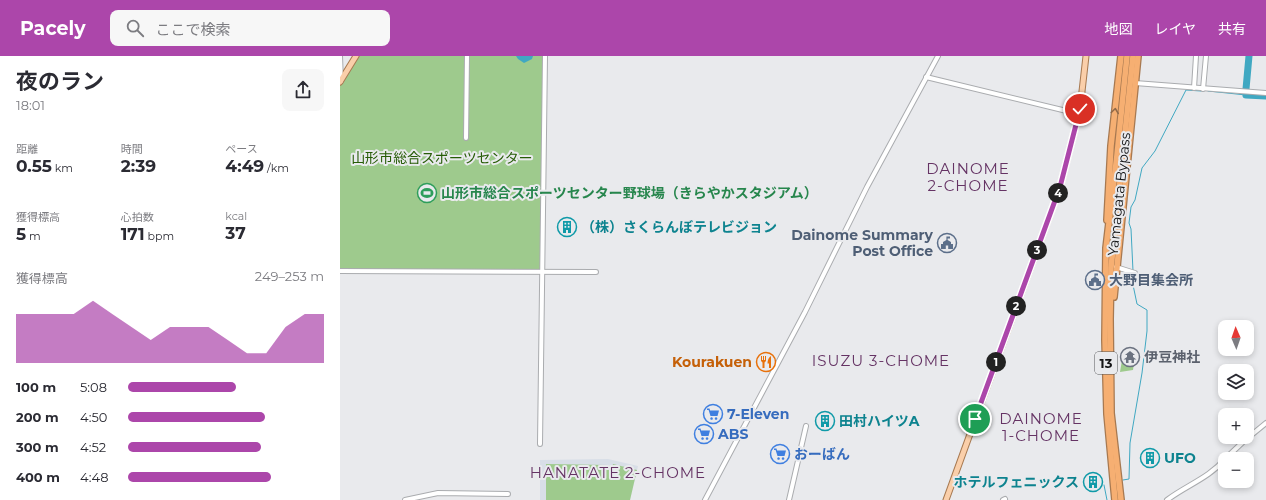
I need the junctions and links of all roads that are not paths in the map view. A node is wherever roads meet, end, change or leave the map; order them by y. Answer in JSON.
{"nodes":[{"id":1,"x":340,"y":56,"type":"edge"},
{"id":2,"x":356,"y":56,"type":"edge"},
{"id":3,"x":467,"y":56,"type":"edge"},
{"id":4,"x":545,"y":56,"type":"edge"},
{"id":5,"x":938,"y":56,"type":"edge"},
{"id":6,"x":1086,"y":56,"type":"edge"},
{"id":7,"x":1121,"y":56,"type":"edge"},
{"id":8,"x":1127,"y":56,"type":"edge"},
{"id":9,"x":1133,"y":56,"type":"edge"},
{"id":10,"x":1138,"y":56,"type":"edge"},
{"id":11,"x":1196,"y":56,"type":"edge"},
{"id":12,"x":1206,"y":56,"type":"edge"},
{"id":13,"x":926,"y":77,"type":"junction"},
{"id":14,"x":340,"y":81,"type":"edge"},
{"id":15,"x":1135,"y":83,"type":"junction"},
{"id":16,"x":1194,"y":88,"type":"junction"},
{"id":17,"x":1203,"y":89,"type":"junction"},
{"id":18,"x":1266,"y":93,"type":"edge"},
{"id":19,"x":1079,"y":114,"type":"junction"},
{"id":20,"x":466,"y":138,"type":"dead end"},
{"id":21,"x":1106,"y":248,"type":"junction"},
{"id":22,"x":1114,"y":267,"type":"junction"},
{"id":23,"x":340,"y":271,"type":"edge"},
{"id":24,"x":542,"y":272,"type":"junction"},
{"id":25,"x":596,"y":272,"type":"dead end"},
{"id":26,"x":1136,"y":273,"type":"dead end"},
{"id":27,"x":1266,"y":423,"type":"edge"},
{"id":28,"x":806,"y":426,"type":"dead end"},
{"id":29,"x":540,"y":444,"type":"dead end"},
{"id":30,"x":1232,"y":452,"type":"edge"},
{"id":31,"x":1218,"y":466,"type":"edge"},
{"id":32,"x":508,"y":494,"type":"dead end"},
{"id":33,"x":405,"y":500,"type":"edge"},
{"id":34,"x":705,"y":500,"type":"edge"},
{"id":35,"x":789,"y":500,"type":"edge"},
{"id":36,"x":946,"y":500,"type":"edge"},
{"id":37,"x":1115,"y":500,"type":"edge"},
{"id":38,"x":1121,"y":500,"type":"edge"},
{"id":39,"x":1167,"y":500,"type":"edge"}],
"edges":[{"from":1,"to":14,"type":"street"},
{"from":2,"to":14,"type":"main road"},
{"from":3,"to":20,"type":"street"},
{"from":4,"to":24,"type":"street"},
{"from":5,"to":13,"type":"street"},
{"from":6,"to":19,"type":"main road"},
{"from":21,"to":7,"type":"highway","one_way":true},
{"from":8,"to":21,"type":"highway","name":"Yamagata Bypass","number":"13"},
{"from":9,"to":22,"type":"highway","name":"Yamagata Bypass","number":"13"},
{"from":10,"to":15,"type":"highway"},
{"from":11,"to":16,"type":"street"},
{"from":12,"to":17,"type":"street"},
{"from":13,"to":19,"type":"street"},
{"from":13,"to":34,"type":"street"},
{"from":15,"to":16,"type":"street"},
{"from":15,"to":22,"type":"highway"},
{"from":16,"to":17,"type":"street"},
{"from":17,"to":18,"type":"street"},
{"from":19,"to":36,"type":"main road"},
{"from":21,"to":37,"type":"highway","name":"Yamagata Bypass","number":"13"},
{"from":22,"to":26,"type":"street"},
{"from":22,"to":38,"type":"highway","name":"Yamagata Bypass","number":"13"},
{"from":23,"to":24,"type":"street"},
{"from":24,"to":25,"type":"street"},
{"from":24,"to":29,"type":"street"},
{"from":27,"to":30,"type":"street"},
{"from":28,"to":35,"type":"street"},
{"from":31,"to":39,"type":"street"},
{"from":32,"to":33,"type":"street"}]}
